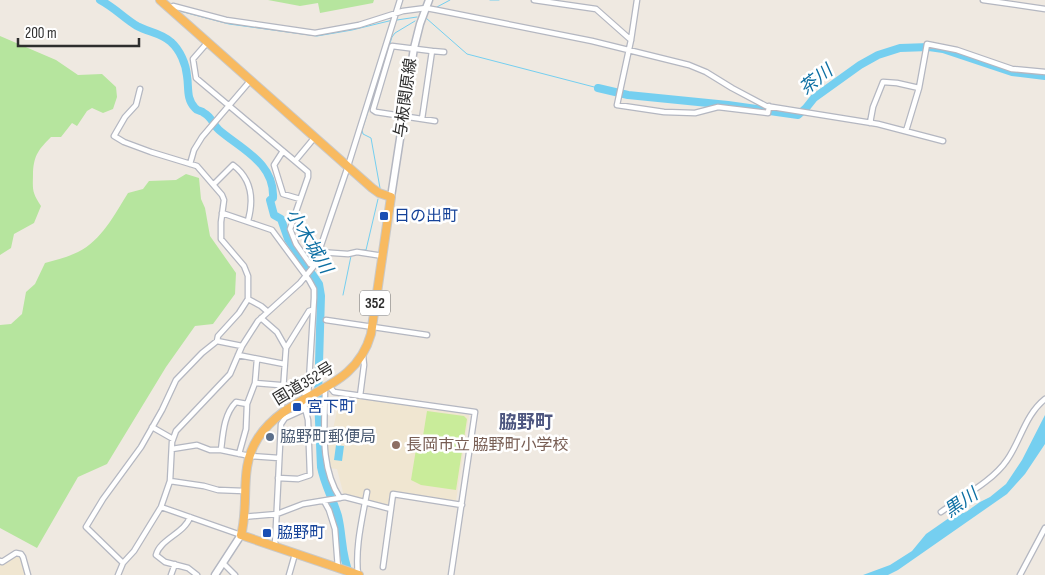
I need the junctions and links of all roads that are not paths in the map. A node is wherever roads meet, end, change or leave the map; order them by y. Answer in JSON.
{"nodes":[{"id":1,"x":160,"y":0,"type":"edge"},
{"id":2,"x":400,"y":0,"type":"edge"},
{"id":3,"x":429,"y":0,"type":"edge"},
{"id":4,"x":534,"y":0,"type":"edge"},
{"id":5,"x":637,"y":0,"type":"edge"},
{"id":6,"x":983,"y":0,"type":"edge"},
{"id":7,"x":426,"y":8,"type":"junction"},
{"id":8,"x":169,"y":9,"type":"junction"},
{"id":9,"x":1045,"y":9,"type":"edge"},
{"id":10,"x":396,"y":13,"type":"junction"},
{"id":11,"x":631,"y":40,"type":"junction"},
{"id":12,"x":207,"y":43,"type":"junction"},
{"id":13,"x":414,"y":48,"type":"junction"},
{"id":14,"x":629,"y":50,"type":"junction"},
{"id":15,"x":432,"y":51,"type":"junction"},
{"id":16,"x":444,"y":52,"type":"dead end"},
{"id":17,"x":1045,"y":72,"type":"edge"},
{"id":18,"x":250,"y":81,"type":"junction"},
{"id":19,"x":919,"y":88,"type":"junction"},
{"id":20,"x":140,"y":89,"type":"dead end"},
{"id":21,"x":229,"y":106,"type":"junction"},
{"id":22,"x":769,"y":106,"type":"junction"},
{"id":23,"x":403,"y":116,"type":"junction"},
{"id":24,"x":422,"y":119,"type":"junction"},
{"id":25,"x":435,"y":121,"type":"dead end"},
{"id":26,"x":870,"y":123,"type":"junction"},
{"id":27,"x":906,"y":131,"type":"junction"},
{"id":28,"x":315,"y":137,"type":"junction"},
{"id":29,"x":944,"y":141,"type":"dead end"},
{"id":30,"x":283,"y":152,"type":"junction"},
{"id":31,"x":295,"y":161,"type":"junction"},
{"id":32,"x":190,"y":164,"type":"junction"},
{"id":33,"x":348,"y":166,"type":"junction"},
{"id":34,"x":214,"y":184,"type":"junction"},
{"id":35,"x":391,"y":197,"type":"junction"},
{"id":36,"x":300,"y":199,"type":"junction"},
{"id":37,"x":222,"y":213,"type":"junction"},
{"id":38,"x":248,"y":221,"type":"junction"},
{"id":39,"x":319,"y":252,"type":"junction"},
{"id":40,"x":383,"y":256,"type":"junction"},
{"id":41,"x":313,"y":267,"type":"junction"},
{"id":42,"x":307,"y":276,"type":"junction"},
{"id":43,"x":248,"y":299,"type":"junction"},
{"id":44,"x":312,"y":310,"type":"junction"},
{"id":45,"x":268,"y":312,"type":"junction"},
{"id":46,"x":262,"y":318,"type":"junction"},
{"id":47,"x":326,"y":320,"type":"dead end"},
{"id":48,"x":372,"y":327,"type":"junction"},
{"id":49,"x":427,"y":335,"type":"dead end"},
{"id":50,"x":217,"y":341,"type":"junction"},
{"id":51,"x":242,"y":346,"type":"junction"},
{"id":52,"x":286,"y":348,"type":"junction"},
{"id":53,"x":238,"y":355,"type":"junction"},
{"id":54,"x":363,"y":355,"type":"junction"},
{"id":55,"x":256,"y":359,"type":"junction"},
{"id":56,"x":284,"y":364,"type":"junction"},
{"id":57,"x":255,"y":383,"type":"junction"},
{"id":58,"x":283,"y":385,"type":"junction"},
{"id":59,"x":325,"y":388,"type":"junction"},
{"id":60,"x":360,"y":396,"type":"junction"},
{"id":61,"x":1045,"y":399,"type":"edge"},
{"id":62,"x":306,"y":400,"type":"junction"},
{"id":63,"x":247,"y":404,"type":"junction"},
{"id":64,"x":282,"y":405,"type":"dead end"},
{"id":65,"x":152,"y":427,"type":"junction"},
{"id":66,"x":173,"y":439,"type":"junction"},
{"id":67,"x":172,"y":449,"type":"junction"},
{"id":68,"x":221,"y":450,"type":"junction"},
{"id":69,"x":239,"y":454,"type":"junction"},
{"id":70,"x":250,"y":456,"type":"junction"},
{"id":71,"x":279,"y":458,"type":"junction"},
{"id":72,"x":278,"y":478,"type":"junction"},
{"id":73,"x":170,"y":481,"type":"junction"},
{"id":74,"x":244,"y":492,"type":"junction"},
{"id":75,"x":367,"y":492,"type":"dead end"},
{"id":76,"x":339,"y":498,"type":"junction"},
{"id":77,"x":324,"y":500,"type":"junction"},
{"id":78,"x":365,"y":504,"type":"junction"},
{"id":79,"x":462,"y":505,"type":"junction"},
{"id":80,"x":161,"y":507,"type":"junction"},
{"id":81,"x":391,"y":510,"type":"junction"},
{"id":82,"x":941,"y":512,"type":"dead end"},
{"id":83,"x":277,"y":514,"type":"junction"},
{"id":84,"x":190,"y":517,"type":"junction"},
{"id":85,"x":243,"y":517,"type":"junction"},
{"id":86,"x":1045,"y":528,"type":"edge"},
{"id":87,"x":241,"y":535,"type":"junction"},
{"id":88,"x":275,"y":546,"type":"junction"},
{"id":89,"x":295,"y":554,"type":"junction"},
{"id":90,"x":0,"y":561,"type":"edge"},
{"id":91,"x":123,"y":563,"type":"junction"},
{"id":92,"x":223,"y":563,"type":"junction"},
{"id":93,"x":175,"y":564,"type":"junction"},
{"id":94,"x":383,"y":567,"type":"dead end"},
{"id":95,"x":337,"y":569,"type":"junction"},
{"id":96,"x":358,"y":574,"type":"edge"},
{"id":97,"x":28,"y":575,"type":"edge"},
{"id":98,"x":118,"y":575,"type":"edge"},
{"id":99,"x":171,"y":575,"type":"edge"},
{"id":100,"x":197,"y":575,"type":"edge"},
{"id":101,"x":215,"y":575,"type":"edge"},
{"id":102,"x":235,"y":575,"type":"edge"},
{"id":103,"x":289,"y":575,"type":"edge"},
{"id":104,"x":451,"y":575,"type":"edge"},
{"id":105,"x":1020,"y":575,"type":"edge"}],
"edges":[{"from":1,"to":8,"type":"highway"},
{"from":2,"to":10,"type":"street"},
{"from":3,"to":7,"type":"main road","name":"与板関原線"},
{"from":4,"to":11,"type":"street"},
{"from":5,"to":11,"type":"street"},
{"from":6,"to":9,"type":"street"},
{"from":7,"to":10,"type":"street"},
{"from":7,"to":13,"type":"main road","name":"与板関原線"},
{"from":7,"to":14,"type":"street"},
{"from":8,"to":10,"type":"street"},
{"from":8,"to":12,"type":"highway"},
{"from":10,"to":33,"type":"street"},
{"from":11,"to":14,"type":"street"},
{"from":12,"to":18,"type":"highway"},
{"from":12,"to":21,"type":"street"},
{"from":13,"to":15,"type":"street"},
{"from":13,"to":23,"type":"main road","name":"与板関原線"},
{"from":13,"to":23,"type":"street"},
{"from":14,"to":22,"type":"street"},
{"from":14,"to":22,"type":"street"},
{"from":15,"to":16,"type":"street"},
{"from":15,"to":24,"type":"street"},
{"from":17,"to":19,"type":"street"},
{"from":18,"to":21,"type":"street"},
{"from":18,"to":28,"type":"highway"},
{"from":19,"to":26,"type":"street"},
{"from":19,"to":27,"type":"street"},
{"from":20,"to":32,"type":"street"},
{"from":21,"to":30,"type":"street"},
{"from":21,"to":32,"type":"street"},
{"from":22,"to":26,"type":"street"},
{"from":23,"to":24,"type":"street"},
{"from":23,"to":35,"type":"main road","name":"与板関原線"},
{"from":24,"to":25,"type":"street"},
{"from":26,"to":27,"type":"street"},
{"from":27,"to":29,"type":"street"},
{"from":28,"to":31,"type":"street"},
{"from":28,"to":33,"type":"highway"},
{"from":30,"to":31,"type":"street"},
{"from":30,"to":36,"type":"street"},
{"from":31,"to":36,"type":"street"},
{"from":32,"to":34,"type":"street"},
{"from":33,"to":35,"type":"highway"},
{"from":33,"to":39,"type":"street"},
{"from":34,"to":37,"type":"street"},
{"from":34,"to":38,"type":"street"},
{"from":35,"to":40,"type":"highway","name":"国道352号","number":"352"},
{"from":36,"to":41,"type":"street"},
{"from":37,"to":38,"type":"street"},
{"from":37,"to":43,"type":"street"},
{"from":38,"to":42,"type":"street"},
{"from":39,"to":40,"type":"street"},
{"from":39,"to":41,"type":"street"},
{"from":40,"to":48,"type":"highway","name":"国道352号","number":"352"},
{"from":41,"to":42,"type":"street"},
{"from":42,"to":44,"type":"street"},
{"from":42,"to":45,"type":"street"},
{"from":43,"to":45,"type":"street"},
{"from":43,"to":50,"type":"street"},
{"from":44,"to":52,"type":"street"},
{"from":44,"to":62,"type":"street"},
{"from":45,"to":46,"type":"street"},
{"from":46,"to":51,"type":"street"},
{"from":46,"to":52,"type":"street"},
{"from":47,"to":48,"type":"street"},
{"from":48,"to":49,"type":"street"},
{"from":48,"to":54,"type":"highway","name":"国道352号","number":"352"},
{"from":50,"to":51,"type":"street"},
{"from":50,"to":65,"type":"street"},
{"from":51,"to":53,"type":"street"},
{"from":52,"to":56,"type":"street"},
{"from":53,"to":55,"type":"street"},
{"from":53,"to":66,"type":"street"},
{"from":54,"to":59,"type":"highway","name":"国道352号","number":"352"},
{"from":54,"to":60,"type":"street"},
{"from":55,"to":56,"type":"street"},
{"from":55,"to":57,"type":"street"},
{"from":56,"to":58,"type":"street"},
{"from":57,"to":58,"type":"street"},
{"from":57,"to":63,"type":"street"},
{"from":58,"to":62,"type":"street"},
{"from":58,"to":64,"type":"street"},
{"from":59,"to":60,"type":"street"},
{"from":59,"to":62,"type":"highway","name":"国道352号","number":"352"},
{"from":59,"to":76,"type":"street"},
{"from":60,"to":79,"type":"street"},
{"from":61,"to":82,"type":"street"},
{"from":62,"to":70,"type":"highway","name":"国道352号","number":"352"},
{"from":62,"to":71,"type":"street"},
{"from":62,"to":72,"type":"street"},
{"from":63,"to":68,"type":"street"},
{"from":63,"to":69,"type":"street"},
{"from":65,"to":66,"type":"street"},
{"from":65,"to":91,"type":"street"},
{"from":66,"to":67,"type":"street"},
{"from":67,"to":68,"type":"street"},
{"from":67,"to":73,"type":"street"},
{"from":68,"to":69,"type":"street"},
{"from":69,"to":70,"type":"street"},
{"from":70,"to":71,"type":"street"},
{"from":70,"to":74,"type":"highway","name":"国道352号","number":"352"},
{"from":71,"to":72,"type":"street"},
{"from":72,"to":83,"type":"street"},
{"from":73,"to":74,"type":"street"},
{"from":73,"to":80,"type":"street"},
{"from":74,"to":85,"type":"highway","name":"国道352号","number":"352"},
{"from":75,"to":78,"type":"street"},
{"from":76,"to":77,"type":"street"},
{"from":76,"to":78,"type":"street"},
{"from":77,"to":83,"type":"street"},
{"from":77,"to":95,"type":"street"},
{"from":78,"to":81,"type":"street"},
{"from":78,"to":96,"type":"street"},
{"from":79,"to":81,"type":"street"},
{"from":79,"to":104,"type":"street"},
{"from":80,"to":84,"type":"street"},
{"from":80,"to":91,"type":"street"},
{"from":81,"to":94,"type":"street"},
{"from":83,"to":85,"type":"street"},
{"from":83,"to":88,"type":"street"},
{"from":84,"to":87,"type":"street"},
{"from":84,"to":93,"type":"street"},
{"from":85,"to":87,"type":"highway","name":"国道352号","number":"352"},
{"from":86,"to":105,"type":"street"},
{"from":87,"to":88,"type":"highway"},
{"from":87,"to":92,"type":"main road"},
{"from":88,"to":89,"type":"highway"},
{"from":89,"to":95,"type":"highway"},
{"from":89,"to":103,"type":"street"},
{"from":90,"to":97,"type":"street"},
{"from":91,"to":98,"type":"street"},
{"from":92,"to":101,"type":"main road"},
{"from":92,"to":102,"type":"street"},
{"from":93,"to":99,"type":"street"},
{"from":93,"to":100,"type":"street"},
{"from":95,"to":96,"type":"highway"}]}
